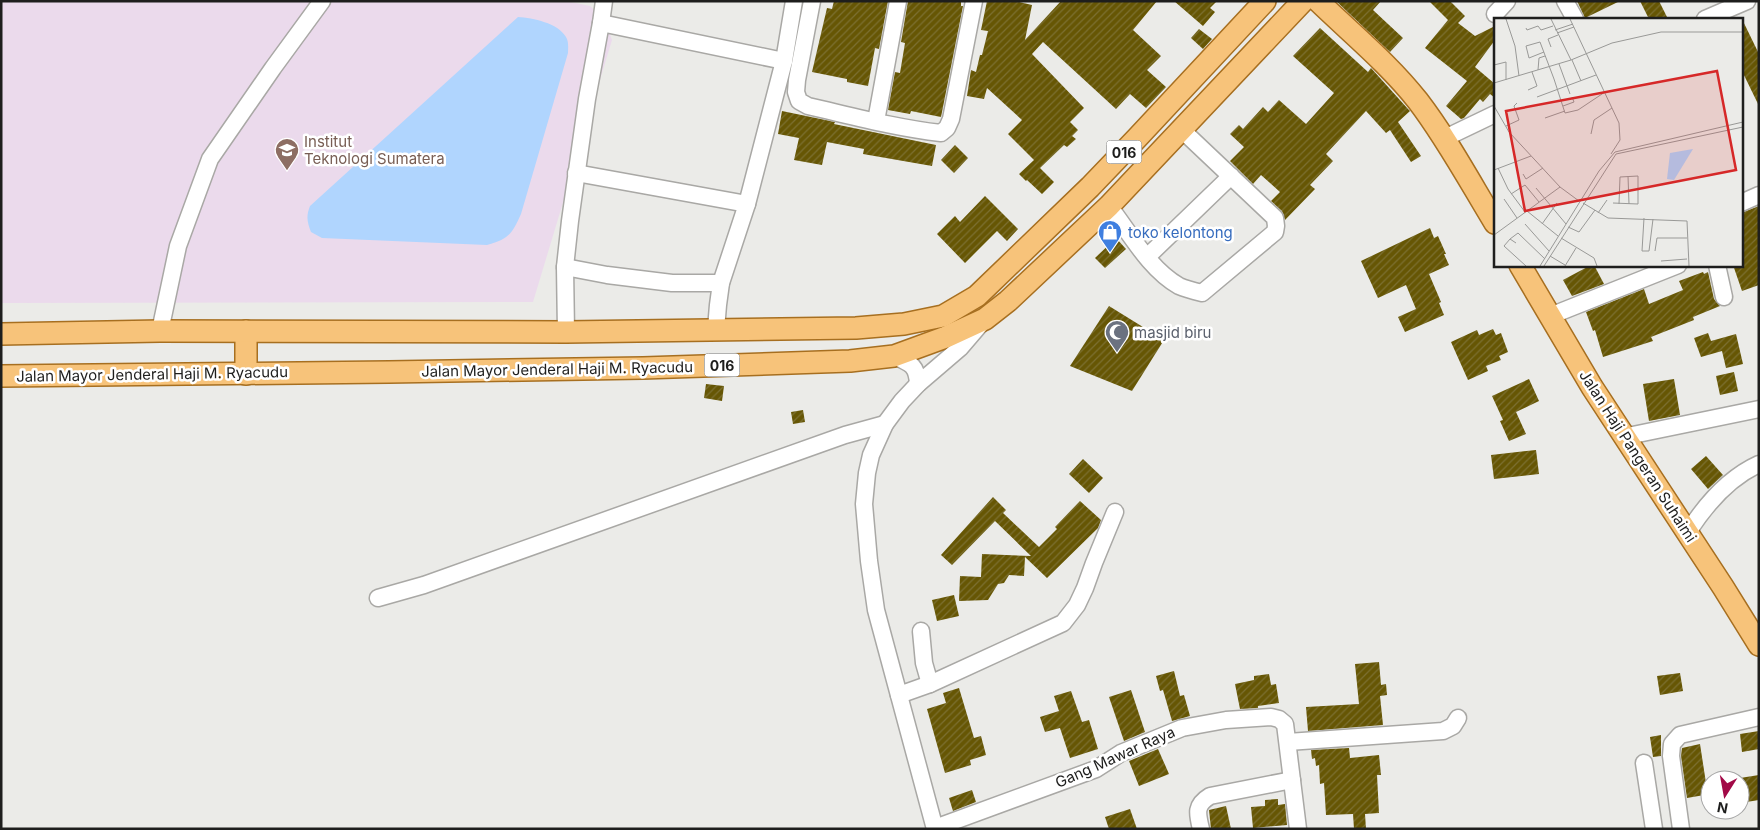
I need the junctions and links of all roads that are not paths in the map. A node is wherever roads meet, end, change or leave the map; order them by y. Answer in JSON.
{"nodes":[{"id":1,"x":322,"y":1,"type":"edge"},
{"id":2,"x":604,"y":1,"type":"edge"},
{"id":3,"x":794,"y":1,"type":"edge"},
{"id":4,"x":812,"y":1,"type":"edge"},
{"id":5,"x":898,"y":1,"type":"edge"},
{"id":6,"x":974,"y":1,"type":"edge"},
{"id":7,"x":1265,"y":1,"type":"edge"},
{"id":8,"x":1303,"y":1,"type":"edge"},
{"id":9,"x":1318,"y":1,"type":"edge"},
{"id":10,"x":1507,"y":1,"type":"edge"},
{"id":11,"x":1565,"y":1,"type":"edge"},
{"id":12,"x":1747,"y":1,"type":"edge"},
{"id":13,"x":1495,"y":14,"type":"dead end"},
{"id":14,"x":1574,"y":18,"type":"edge"},
{"id":15,"x":1707,"y":18,"type":"edge"},
{"id":16,"x":601,"y":23,"type":"junction"},
{"id":17,"x":784,"y":61,"type":"junction"},
{"id":18,"x":1494,"y":114,"type":"edge"},
{"id":19,"x":876,"y":121,"type":"junction"},
{"id":20,"x":1182,"y":130,"type":"junction"},
{"id":21,"x":1445,"y":138,"type":"junction"},
{"id":22,"x":576,"y":173,"type":"junction"},
{"id":23,"x":1231,"y":176,"type":"junction"},
{"id":24,"x":1090,"y":186,"type":"junction"},
{"id":25,"x":1759,"y":195,"type":"edge"},
{"id":26,"x":1742,"y":203,"type":"edge"},
{"id":27,"x":747,"y":204,"type":"junction"},
{"id":28,"x":1110,"y":206,"type":"junction"},
{"id":29,"x":1494,"y":222,"type":"edge"},
{"id":30,"x":1147,"y":257,"type":"junction"},
{"id":31,"x":1521,"y":266,"type":"edge"},
{"id":32,"x":1675,"y":266,"type":"edge"},
{"id":33,"x":1717,"y":266,"type":"edge"},
{"id":34,"x":566,"y":267,"type":"junction"},
{"id":35,"x":721,"y":283,"type":"junction"},
{"id":36,"x":1724,"y":297,"type":"dead end"},
{"id":37,"x":1550,"y":316,"type":"junction"},
{"id":38,"x":985,"y":318,"type":"junction"},
{"id":39,"x":716,"y":329,"type":"junction"},
{"id":40,"x":160,"y":331,"type":"junction"},
{"id":41,"x":246,"y":331,"type":"junction"},
{"id":42,"x":566,"y":332,"type":"junction"},
{"id":43,"x":1,"y":334,"type":"edge"},
{"id":44,"x":894,"y":356,"type":"junction"},
{"id":45,"x":246,"y":374,"type":"junction"},
{"id":46,"x":1,"y":376,"type":"edge"},
{"id":47,"x":918,"y":384,"type":"junction"},
{"id":48,"x":1759,"y":410,"type":"edge"},
{"id":49,"x":885,"y":424,"type":"junction"},
{"id":50,"x":1624,"y":437,"type":"junction"},
{"id":51,"x":1759,"y":464,"type":"edge"},
{"id":52,"x":1115,"y":512,"type":"dead end"},
{"id":53,"x":1688,"y":532,"type":"junction"},
{"id":54,"x":378,"y":598,"type":"dead end"},
{"id":55,"x":920,"y":631,"type":"dead end"},
{"id":56,"x":1759,"y":645,"type":"edge"},
{"id":57,"x":930,"y":684,"type":"junction"},
{"id":58,"x":899,"y":695,"type":"junction"},
{"id":59,"x":1759,"y":717,"type":"edge"},
{"id":60,"x":1458,"y":718,"type":"dead end"},
{"id":61,"x":1288,"y":742,"type":"junction"},
{"id":62,"x":1644,"y":763,"type":"dead end"},
{"id":63,"x":1292,"y":780,"type":"junction"},
{"id":64,"x":1679,"y":804,"type":"junction"},
{"id":65,"x":1651,"y":809,"type":"junction"},
{"id":66,"x":935,"y":828,"type":"edge"},
{"id":67,"x":1201,"y":829,"type":"edge"},
{"id":68,"x":1298,"y":829,"type":"edge"},
{"id":69,"x":1654,"y":829,"type":"edge"},
{"id":70,"x":1682,"y":829,"type":"edge"}],
"edges":[{"from":1,"to":40,"type":"street"},
{"from":2,"to":16,"type":"street"},
{"from":3,"to":17,"type":"street"},
{"from":4,"to":19,"type":"street"},
{"from":5,"to":19,"type":"street"},
{"from":6,"to":19,"type":"street"},
{"from":7,"to":24,"type":"main road","number":"016"},
{"from":8,"to":20,"type":"main road","name":"Jalan Mayor Jenderal Haji M. Ryacudu","number":"016"},
{"from":9,"to":21,"type":"main road"},
{"from":10,"to":13,"type":"street"},
{"from":11,"to":14,"type":"street"},
{"from":12,"to":15,"type":"street"},
{"from":16,"to":17,"type":"street"},
{"from":16,"to":22,"type":"street"},
{"from":17,"to":27,"type":"street"},
{"from":18,"to":21,"type":"street"},
{"from":20,"to":23,"type":"street"},
{"from":20,"to":28,"type":"main road","name":"Jalan Mayor Jenderal Haji M. Ryacudu","number":"016"},
{"from":21,"to":29,"type":"main road"},
{"from":22,"to":27,"type":"street"},
{"from":22,"to":34,"type":"street"},
{"from":23,"to":30,"type":"street"},
{"from":23,"to":30,"type":"street"},
{"from":24,"to":28,"type":"main road"},
{"from":24,"to":39,"type":"main road","number":"016"},
{"from":25,"to":26,"type":"street"},
{"from":27,"to":35,"type":"street"},
{"from":28,"to":30,"type":"street"},
{"from":28,"to":38,"type":"main road","name":"Jalan Mayor Jenderal Haji M. Ryacudu","number":"016"},
{"from":31,"to":37,"type":"main road","name":"Jalan Haji Pangeran Suhaimi"},
{"from":32,"to":37,"type":"street"},
{"from":33,"to":36,"type":"street"},
{"from":34,"to":35,"type":"street"},
{"from":34,"to":42,"type":"street"},
{"from":35,"to":39,"type":"street"},
{"from":37,"to":50,"type":"main road","name":"Jalan Haji Pangeran Suhaimi"},
{"from":38,"to":44,"type":"main road","name":"Jalan Mayor Jenderal Haji M. Ryacudu","number":"016"},
{"from":38,"to":47,"type":"street"},
{"from":39,"to":42,"type":"main road","number":"016"},
{"from":40,"to":41,"type":"main road","number":"016"},
{"from":40,"to":43,"type":"main road","number":"016"},
{"from":41,"to":42,"type":"main road","number":"016"},
{"from":41,"to":45,"type":"main road"},
{"from":44,"to":45,"type":"main road","name":"Jalan Mayor Jenderal Haji M. Ryacudu","number":"016"},
{"from":44,"to":47,"type":"street"},
{"from":45,"to":46,"type":"main road","name":"Jalan Mayor Jenderal Haji M. Ryacudu","number":"016"},
{"from":47,"to":49,"type":"street"},
{"from":48,"to":50,"type":"street"},
{"from":49,"to":54,"type":"street"},
{"from":49,"to":58,"type":"street"},
{"from":50,"to":53,"type":"main road","name":"Jalan Haji Pangeran Suhaimi"},
{"from":51,"to":53,"type":"street"},
{"from":52,"to":57,"type":"street"},
{"from":53,"to":56,"type":"main road","name":"Jalan Haji Pangeran Suhaimi"},
{"from":55,"to":57,"type":"street"},
{"from":57,"to":58,"type":"street"},
{"from":58,"to":66,"type":"street"},
{"from":59,"to":64,"type":"street"},
{"from":60,"to":61,"type":"street"},
{"from":61,"to":63,"type":"street","name":"Gang Mawar Raya"},
{"from":61,"to":66,"type":"street","name":"Gang Mawar Raya"},
{"from":62,"to":65,"type":"street"},
{"from":63,"to":67,"type":"street"},
{"from":63,"to":68,"type":"street","name":"Gang Mawar Raya"},
{"from":64,"to":65,"type":"street"},
{"from":64,"to":70,"type":"street"},
{"from":65,"to":69,"type":"street"}]}
